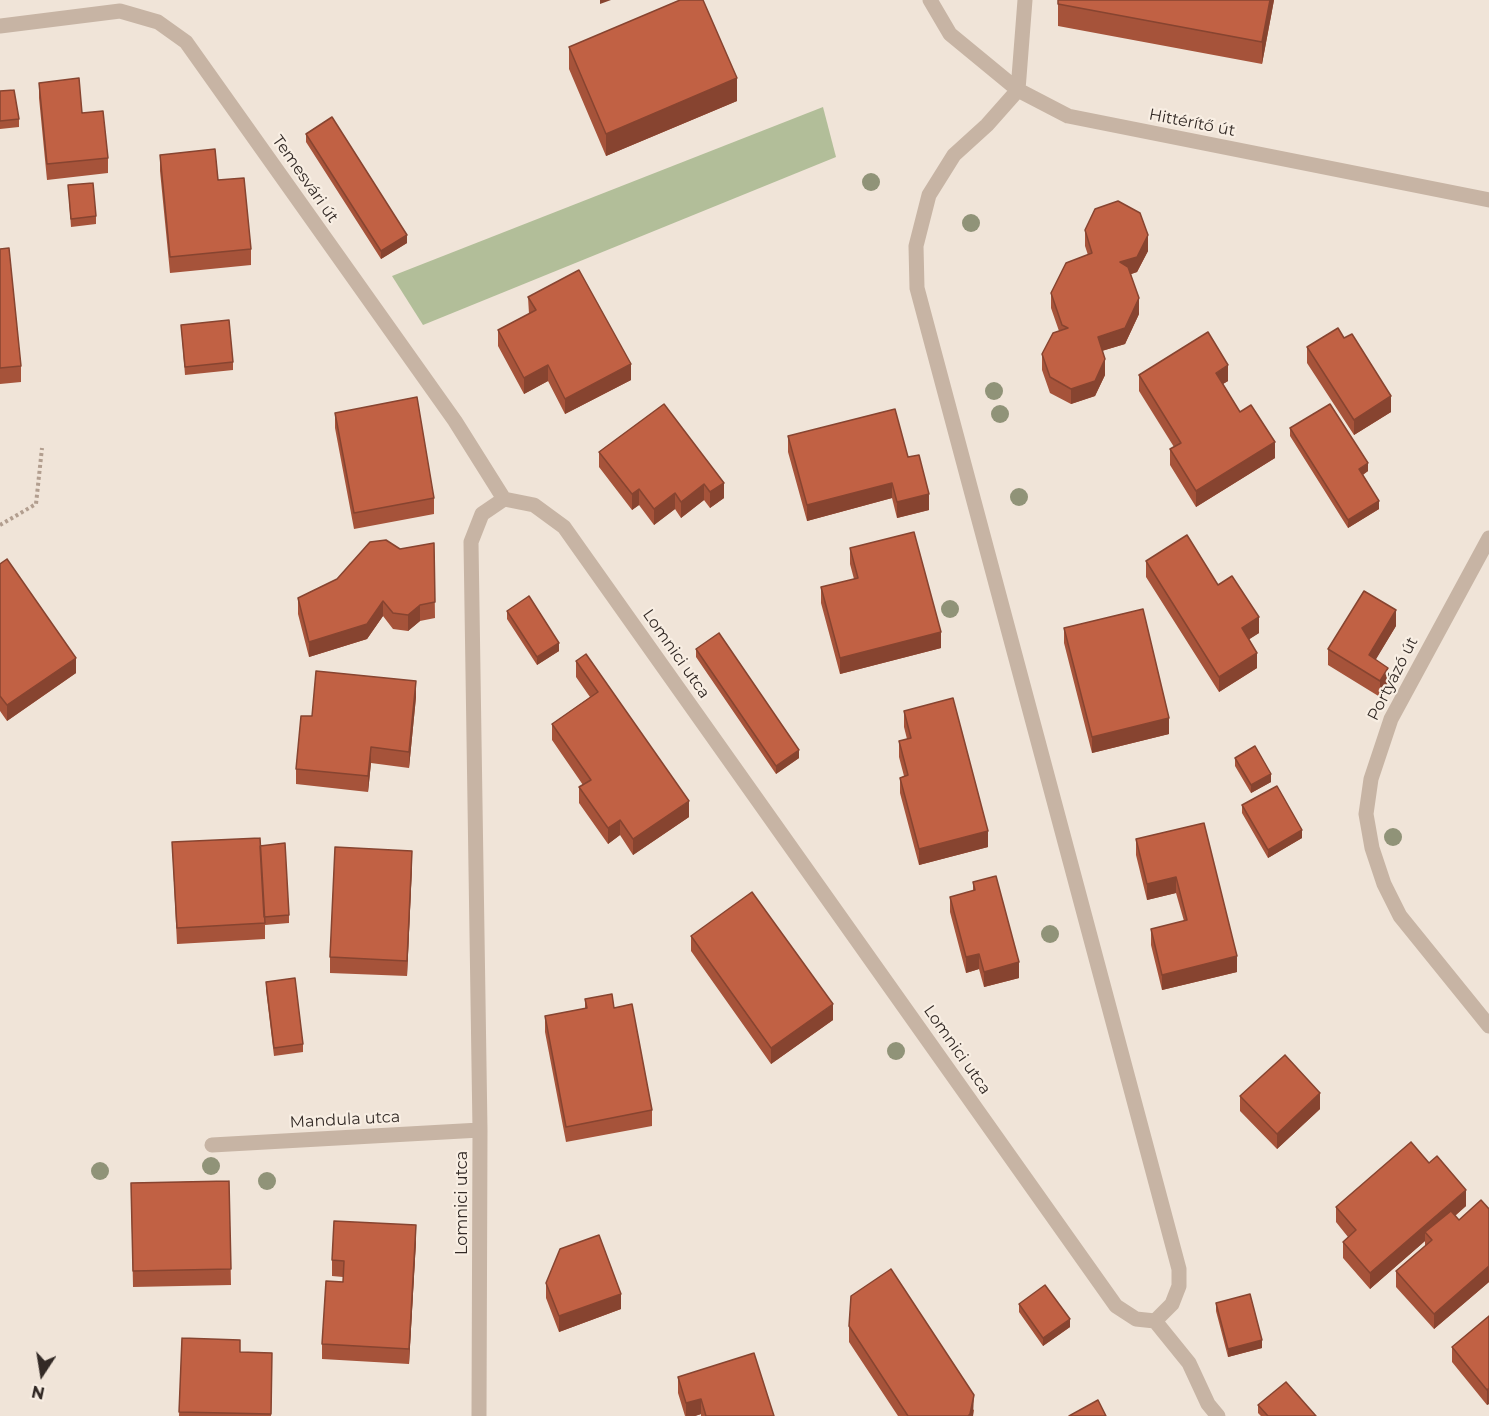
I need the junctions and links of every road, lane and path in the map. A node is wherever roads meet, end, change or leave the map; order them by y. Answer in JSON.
{"nodes":[{"id":1,"x":930,"y":0,"type":"edge"},
{"id":2,"x":1025,"y":0,"type":"edge"},
{"id":3,"x":0,"y":26,"type":"edge"},
{"id":4,"x":1018,"y":90,"type":"junction"},
{"id":5,"x":1489,"y":200,"type":"edge"},
{"id":6,"x":42,"y":448,"type":"dead end"},
{"id":7,"x":504,"y":499,"type":"junction"},
{"id":8,"x":0,"y":525,"type":"edge"},
{"id":9,"x":1489,"y":538,"type":"edge"},
{"id":10,"x":1489,"y":1026,"type":"edge"},
{"id":11,"x":480,"y":1130,"type":"junction"},
{"id":12,"x":212,"y":1145,"type":"dead end"},
{"id":13,"x":1155,"y":1321,"type":"junction"},
{"id":14,"x":1209,"y":1410,"type":"edge"},
{"id":15,"x":479,"y":1416,"type":"edge"},
{"id":16,"x":1218,"y":1416,"type":"edge"}],
"edges":[{"from":1,"to":4,"type":"street","name":"Hittérítő út"},
{"from":2,"to":4,"type":"street"},
{"from":3,"to":7,"type":"street","name":"Temesvári út"},
{"from":4,"to":5,"type":"street","name":"Hittérítő út"},
{"from":4,"to":13,"type":"street"},
{"from":6,"to":8,"type":"path"},
{"from":7,"to":11,"type":"street","name":"Lomnici utca"},
{"from":7,"to":13,"type":"street","name":"Lomnici utca"},
{"from":9,"to":10,"type":"street","name":"Portyázó út"},
{"from":11,"to":12,"type":"street","name":"Mandula utca"},
{"from":11,"to":15,"type":"street","name":"Lomnici utca"},
{"from":13,"to":14,"type":"street"},
{"from":14,"to":16,"type":"street"}]}
